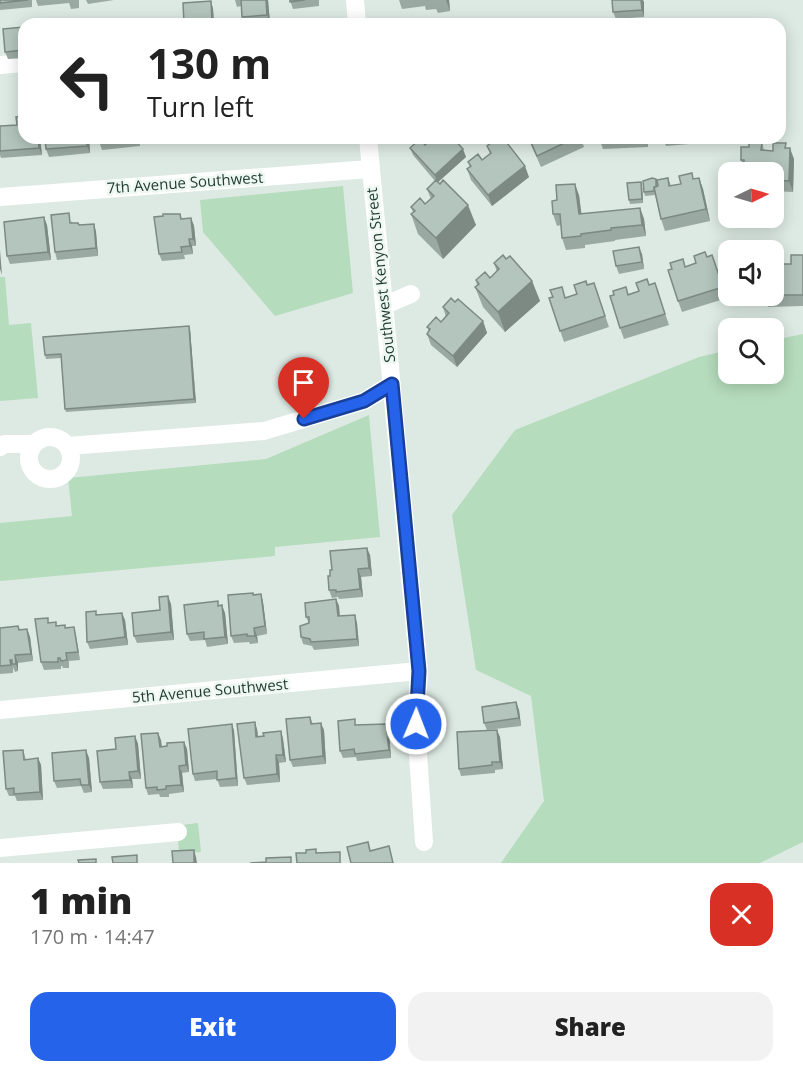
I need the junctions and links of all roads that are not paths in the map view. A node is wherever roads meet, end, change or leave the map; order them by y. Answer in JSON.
{"nodes":[{"id":1,"x":355,"y":0,"type":"edge"},
{"id":2,"x":356,"y":18,"type":"edge"},
{"id":3,"x":18,"y":64,"type":"edge"},
{"id":4,"x":0,"y":65,"type":"edge"},
{"id":5,"x":368,"y":144,"type":"edge"},
{"id":6,"x":370,"y":169,"type":"junction"},
{"id":7,"x":0,"y":197,"type":"edge"},
{"id":8,"x":411,"y":294,"type":"dead end"},
{"id":9,"x":385,"y":305,"type":"junction"},
{"id":10,"x":392,"y":384,"type":"junction"},
{"id":11,"x":34,"y":444,"type":"junction"},
{"id":12,"x":68,"y":446,"type":"junction"},
{"id":13,"x":0,"y":447,"type":"edge"},
{"id":14,"x":419,"y":671,"type":"junction"},
{"id":15,"x":0,"y":710,"type":"edge"},
{"id":16,"x":178,"y":832,"type":"dead end"},
{"id":17,"x":424,"y":842,"type":"dead end"},
{"id":18,"x":0,"y":848,"type":"edge"}],
"edges":[{"from":1,"to":2,"type":"street"},
{"from":3,"to":4,"type":"street"},
{"from":5,"to":6,"type":"street","name":"Southwest Kenyon Street"},
{"from":6,"to":7,"type":"street","name":"7th Avenue Southwest"},
{"from":6,"to":9,"type":"street","name":"Southwest Kenyon Street"},
{"from":8,"to":9,"type":"street"},
{"from":9,"to":10,"type":"street","name":"Southwest Kenyon Street"},
{"from":10,"to":12,"type":"street"},
{"from":10,"to":14,"type":"street","name":"Southwest Kenyon Street"},
{"from":11,"to":12,"type":"street"},
{"from":11,"to":12,"type":"street"},
{"from":11,"to":13,"type":"street"},
{"from":14,"to":15,"type":"street","name":"5th Avenue Southwest"},
{"from":14,"to":17,"type":"street","name":"Southwest Kenyon Street"},
{"from":16,"to":18,"type":"street"}]}
